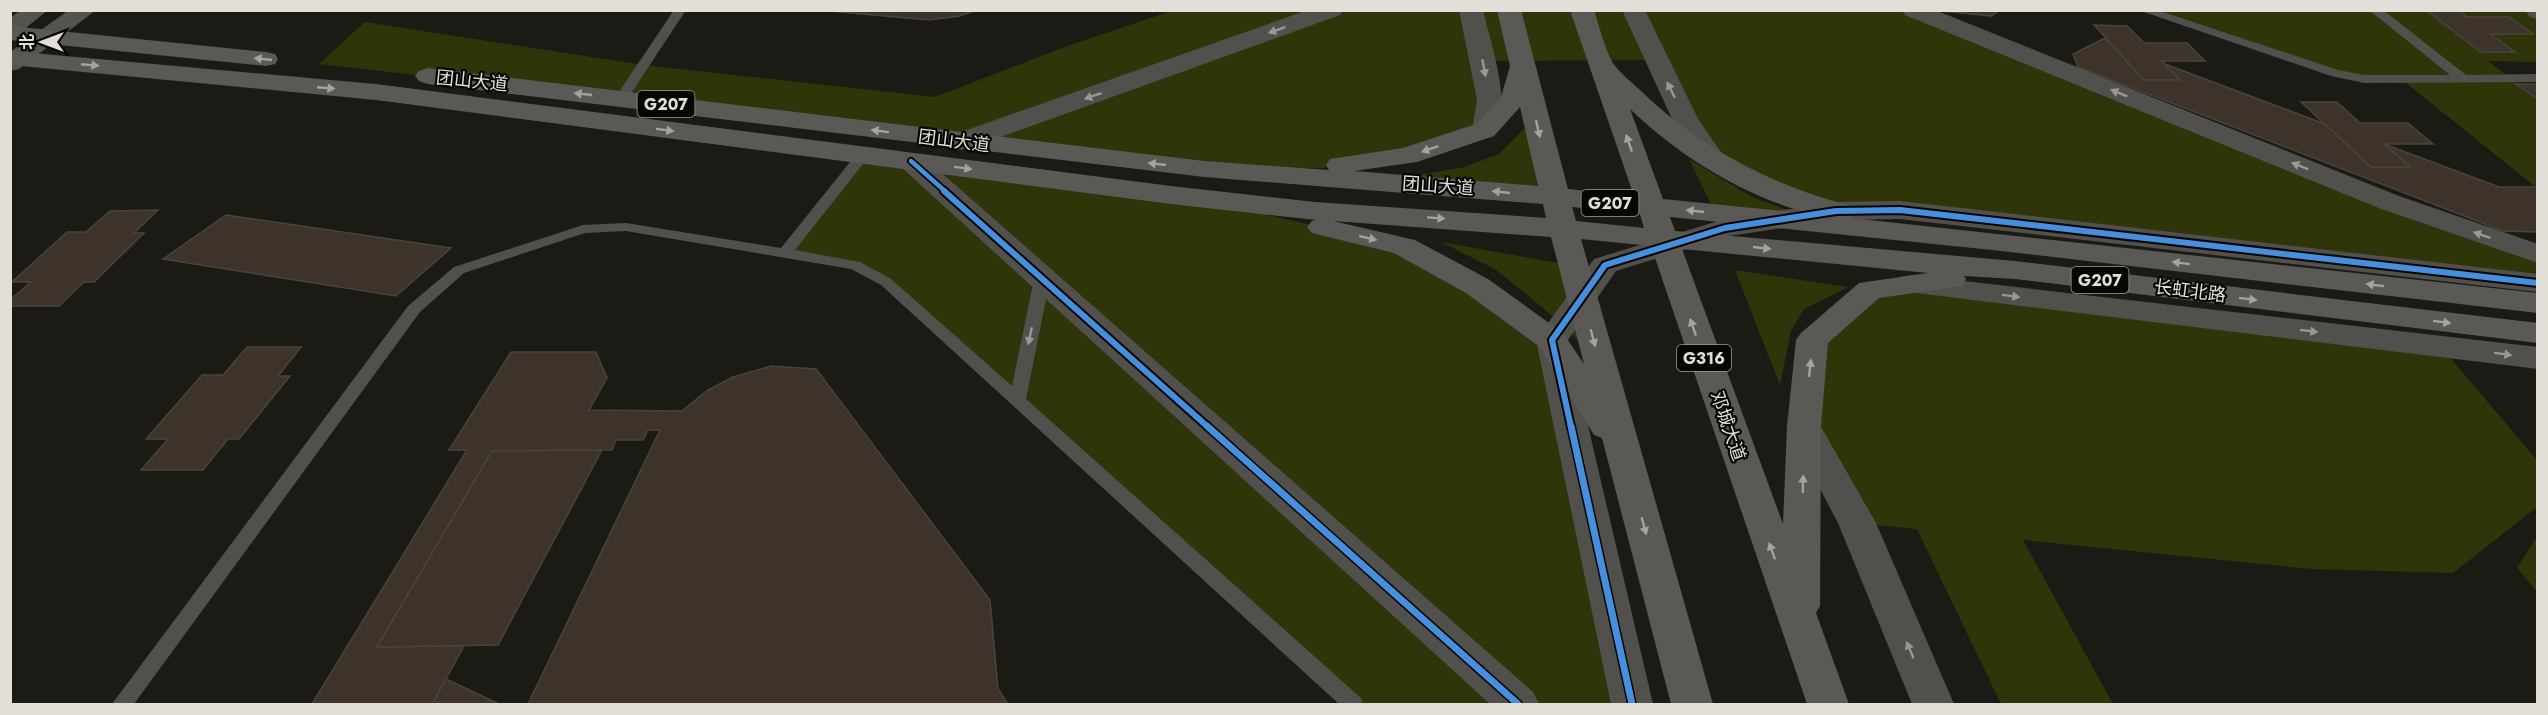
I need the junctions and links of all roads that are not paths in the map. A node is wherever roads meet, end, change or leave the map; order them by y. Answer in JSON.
{"nodes":[{"id":1,"x":37,"y":10,"type":"edge"},
{"id":2,"x":85,"y":10,"type":"edge"},
{"id":3,"x":680,"y":10,"type":"edge"},
{"id":4,"x":1332,"y":10,"type":"edge"},
{"id":5,"x":1471,"y":10,"type":"edge"},
{"id":6,"x":1509,"y":10,"type":"edge"},
{"id":7,"x":1582,"y":10,"type":"edge"},
{"id":8,"x":1633,"y":10,"type":"edge"},
{"id":9,"x":1913,"y":10,"type":"edge"},
{"id":10,"x":2144,"y":10,"type":"edge"},
{"id":11,"x":2375,"y":10,"type":"edge"},
{"id":12,"x":10,"y":31,"type":"edge"},
{"id":13,"x":48,"y":37,"type":"junction"},
{"id":14,"x":13,"y":60,"type":"edge"},
{"id":15,"x":1523,"y":66,"type":"junction"},
{"id":16,"x":1602,"y":68,"type":"junction"},
{"id":17,"x":2538,"y":78,"type":"edge"},
{"id":18,"x":2463,"y":79,"type":"junction"},
{"id":19,"x":621,"y":98,"type":"junction"},
{"id":20,"x":1485,"y":130,"type":"junction"},
{"id":21,"x":960,"y":142,"type":"junction"},
{"id":22,"x":863,"y":155,"type":"junction"},
{"id":23,"x":1711,"y":158,"type":"junction"},
{"id":24,"x":910,"y":161,"type":"junction"},
{"id":25,"x":1188,"y":167,"type":"junction"},
{"id":26,"x":1188,"y":197,"type":"junction"},
{"id":27,"x":1556,"y":197,"type":"junction"},
{"id":28,"x":1651,"y":207,"type":"junction"},
{"id":29,"x":1836,"y":211,"type":"junction"},
{"id":30,"x":1564,"y":229,"type":"junction"},
{"id":31,"x":1899,"y":233,"type":"joint"},
{"id":32,"x":1662,"y":238,"type":"junction"},
{"id":33,"x":1992,"y":241,"type":"junction"},
{"id":34,"x":785,"y":253,"type":"junction"},
{"id":35,"x":2538,"y":254,"type":"edge"},
{"id":36,"x":2015,"y":270,"type":"junction"},
{"id":37,"x":1042,"y":279,"type":"junction"},
{"id":38,"x":2538,"y":283,"type":"edge"},
{"id":39,"x":1911,"y":284,"type":"junction"},
{"id":40,"x":2538,"y":303,"type":"edge"},
{"id":41,"x":2538,"y":333,"type":"edge"},
{"id":42,"x":1552,"y":340,"type":"junction"},
{"id":43,"x":2538,"y":358,"type":"edge"},
{"id":44,"x":1017,"y":401,"type":"junction"},
{"id":45,"x":1804,"y":426,"type":"junction"},
{"id":46,"x":1625,"y":456,"type":"junction"},
{"id":47,"x":1800,"y":626,"type":"junction"},
{"id":48,"x":122,"y":705,"type":"edge"},
{"id":49,"x":1353,"y":705,"type":"edge"},
{"id":50,"x":1518,"y":705,"type":"edge"},
{"id":51,"x":1632,"y":705,"type":"edge"},
{"id":52,"x":1692,"y":705,"type":"edge"},
{"id":53,"x":1828,"y":705,"type":"edge"},
{"id":54,"x":1933,"y":705,"type":"edge"}],
"edges":[{"from":1,"to":12,"type":"main road"},
{"from":2,"to":13,"type":"main road"},
{"from":3,"to":19,"type":"lane"},
{"from":4,"to":21,"type":"street","one_way":true},
{"from":5,"to":20,"type":"street","one_way":true},
{"from":6,"to":15,"type":"highway"},
{"from":7,"to":16,"type":"highway","name":"邓城大道","number":"G316"},
{"from":23,"to":8,"type":"street","one_way":true},
{"from":35,"to":9,"type":"street","one_way":true},
{"from":10,"to":18,"type":"lane"},
{"from":11,"to":18,"type":"lane"},
{"from":12,"to":13,"type":"highway","name":"团山大道","number":"G207"},
{"from":13,"to":14,"type":"main road"},
{"from":19,"to":13,"type":"highway","name":"团山大道","number":"G207","one_way":true},
{"from":14,"to":22,"type":"highway","name":"团山大道","number":"G207","one_way":true},
{"from":15,"to":20,"type":"highway"},
{"from":15,"to":27,"type":"highway","one_way":true},
{"from":16,"to":23,"type":"highway"},
{"from":28,"to":16,"type":"highway","name":"邓城大道","number":"G316","one_way":true},
{"from":17,"to":18,"type":"lane"},
{"from":21,"to":19,"type":"highway","name":"团山大道","number":"G207","one_way":true},
{"from":20,"to":25,"type":"highway","one_way":true},
{"from":25,"to":21,"type":"highway","name":"团山大道","number":"G207","one_way":true},
{"from":22,"to":24,"type":"highway","name":"团山大道","number":"G207"},
{"from":22,"to":34,"type":"lane"},
{"from":23,"to":29,"type":"highway"},
{"from":24,"to":26,"type":"highway","name":"团山大道","number":"G207","one_way":true},
{"from":24,"to":37,"type":"street"},
{"from":27,"to":25,"type":"highway","name":"团山大道","number":"G207","one_way":true},
{"from":26,"to":30,"type":"highway","name":"团山大道","number":"G207","one_way":true},
{"from":26,"to":42,"type":"highway","one_way":true},
{"from":27,"to":28,"type":"highway","name":"团山大道","number":"G207"},
{"from":27,"to":30,"type":"highway"},
{"from":31,"to":28,"type":"highway","name":"团山大道","number":"G207","one_way":true},
{"from":28,"to":32,"type":"highway","name":"邓城大道","number":"G316"},
{"from":29,"to":33,"type":"highway"},
{"from":29,"to":38,"type":"street"},
{"from":29,"to":42,"type":"street"},
{"from":30,"to":32,"type":"highway","name":"团山大道","number":"G207"},
{"from":30,"to":46,"type":"highway","one_way":true},
{"from":31,"to":33,"type":"highway","name":"长虹北路","number":"G207"},
{"from":32,"to":36,"type":"highway","name":"长虹北路","number":"G207","one_way":true},
{"from":47,"to":32,"type":"highway","name":"邓城大道","number":"G316","one_way":true},
{"from":40,"to":33,"type":"highway","name":"长虹北路","number":"G207","one_way":true},
{"from":34,"to":44,"type":"lane"},
{"from":34,"to":48,"type":"lane"},
{"from":36,"to":39,"type":"highway"},
{"from":36,"to":41,"type":"highway","name":"长虹北路","number":"G207","one_way":true},
{"from":37,"to":44,"type":"lane","one_way":true},
{"from":37,"to":50,"type":"street"},
{"from":39,"to":43,"type":"street","one_way":true},
{"from":45,"to":39,"type":"highway","one_way":true},
{"from":42,"to":46,"type":"highway"},
{"from":42,"to":51,"type":"street"},
{"from":44,"to":49,"type":"lane"},
{"from":47,"to":45,"type":"highway","one_way":true},
{"from":54,"to":45,"type":"street","one_way":true},
{"from":46,"to":52,"type":"highway","one_way":true},
{"from":47,"to":53,"type":"highway","name":"邓城大道","number":"G316"}]}
